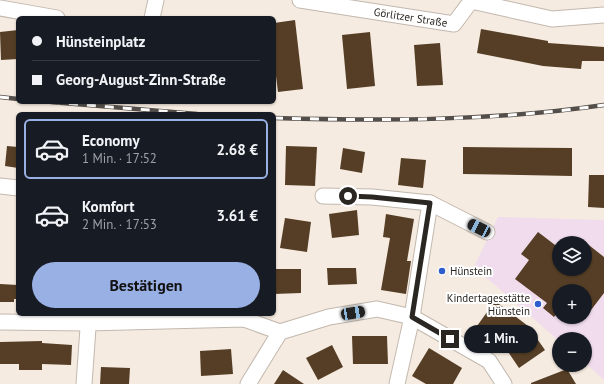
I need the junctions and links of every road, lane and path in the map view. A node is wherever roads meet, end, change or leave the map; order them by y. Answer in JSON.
{"nodes":[{"id":1,"x":156,"y":0,"type":"edge"},
{"id":2,"x":300,"y":0,"type":"edge"},
{"id":3,"x":471,"y":1,"type":"edge"},
{"id":4,"x":0,"y":8,"type":"edge"},
{"id":5,"x":604,"y":15,"type":"edge"},
{"id":6,"x":46,"y":16,"type":"edge"},
{"id":7,"x":152,"y":16,"type":"edge"},
{"id":8,"x":0,"y":186,"type":"edge"},
{"id":9,"x":16,"y":188,"type":"edge"},
{"id":10,"x":323,"y":196,"type":"dead end"},
{"id":11,"x":430,"y":203,"type":"junction"},
{"id":12,"x":487,"y":232,"type":"dead end"},
{"id":13,"x":412,"y":317,"type":"junction"},
{"id":14,"x":88,"y":318,"type":"edge"},
{"id":15,"x":0,"y":322,"type":"edge"},
{"id":16,"x":280,"y":332,"type":"junction"},
{"id":17,"x":84,"y":384,"type":"edge"},
{"id":18,"x":248,"y":384,"type":"edge"},
{"id":19,"x":397,"y":384,"type":"edge"},
{"id":20,"x":504,"y":384,"type":"edge"}],
"edges":[{"from":1,"to":7,"type":"street"},
{"from":2,"to":3,"type":"street","name":"Görlitzer Straße"},
{"from":3,"to":5,"type":"street","name":"Görlitzer Straße"},
{"from":4,"to":6,"type":"street"},
{"from":8,"to":9,"type":"street"},
{"from":10,"to":11,"type":"street"},
{"from":11,"to":12,"type":"street"},
{"from":11,"to":13,"type":"street"},
{"from":13,"to":16,"type":"street"},
{"from":13,"to":19,"type":"street"},
{"from":13,"to":20,"type":"street"},
{"from":14,"to":15,"type":"street"},
{"from":14,"to":16,"type":"street"},
{"from":14,"to":17,"type":"street"},
{"from":16,"to":18,"type":"street"}]}
